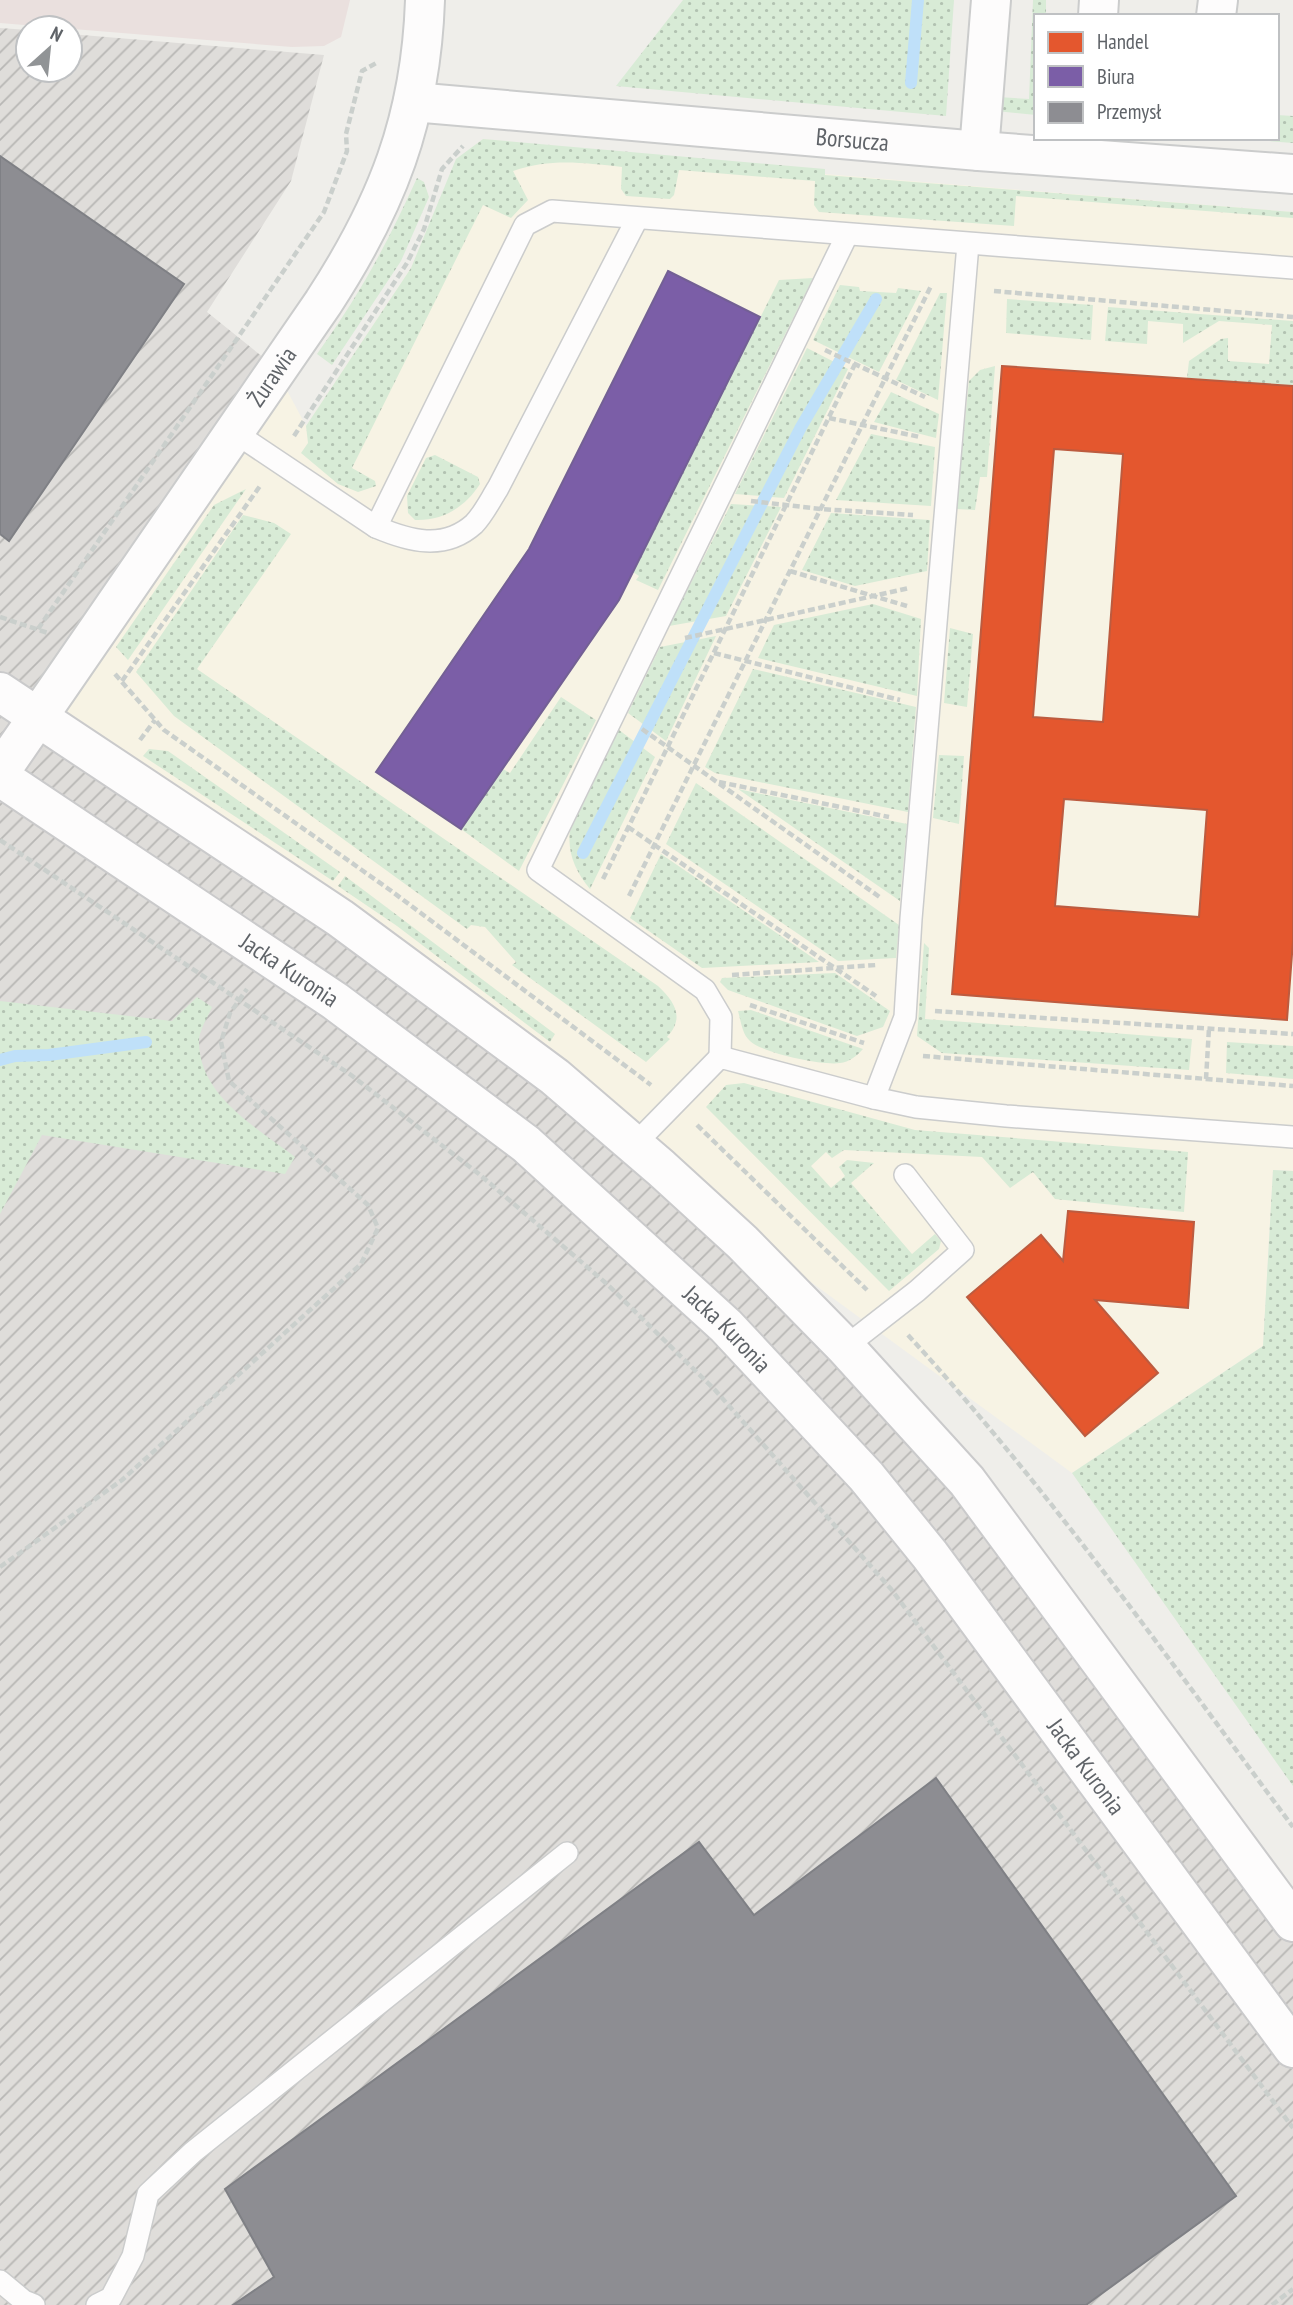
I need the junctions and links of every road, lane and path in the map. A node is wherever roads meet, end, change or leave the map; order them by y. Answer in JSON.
{"nodes":[{"id":1,"x":425,"y":0,"type":"edge"},
{"id":2,"x":991,"y":0,"type":"edge"},
{"id":3,"x":385,"y":53,"type":"dead end"},
{"id":4,"x":413,"y":102,"type":"junction"},
{"id":5,"x":467,"y":141,"type":"dead end"},
{"id":6,"x":979,"y":151,"type":"junction"},
{"id":7,"x":1293,"y":174,"type":"edge"},
{"id":8,"x":637,"y":219,"type":"junction"},
{"id":9,"x":847,"y":235,"type":"junction"},
{"id":10,"x":960,"y":243,"type":"junction"},
{"id":11,"x":1293,"y":268,"type":"edge"},
{"id":12,"x":965,"y":289,"type":"junction"},
{"id":13,"x":1293,"y":317,"type":"edge"},
{"id":14,"x":886,"y":378,"type":"junction"},
{"id":15,"x":955,"y":410,"type":"junction"},
{"id":16,"x":829,"y":418,"type":"junction"},
{"id":17,"x":862,"y":426,"type":"junction"},
{"id":18,"x":234,"y":432,"type":"junction"},
{"id":19,"x":952,"y":443,"type":"junction"},
{"id":20,"x":276,"y":463,"type":"junction"},
{"id":21,"x":787,"y":504,"type":"junction"},
{"id":22,"x":821,"y":509,"type":"junction"},
{"id":23,"x":946,"y":516,"type":"junction"},
{"id":24,"x":376,"y":527,"type":"junction"},
{"id":25,"x":790,"y":571,"type":"junction"},
{"id":26,"x":940,"y":581,"type":"junction"},
{"id":27,"x":877,"y":595,"type":"junction"},
{"id":28,"x":937,"y":617,"type":"junction"},
{"id":29,"x":767,"y":618,"type":"junction"},
{"id":30,"x":726,"y":628,"type":"junction"},
{"id":31,"x":38,"y":629,"type":"dead end"},
{"id":32,"x":714,"y":653,"type":"junction"},
{"id":33,"x":746,"y":661,"type":"junction"},
{"id":34,"x":122,"y":681,"type":"dead end"},
{"id":35,"x":0,"y":692,"type":"edge"},
{"id":36,"x":930,"y":707,"type":"junction"},
{"id":37,"x":38,"y":717,"type":"junction"},
{"id":38,"x":667,"y":747,"type":"junction"},
{"id":39,"x":694,"y":765,"type":"junction"},
{"id":40,"x":0,"y":775,"type":"edge"},
{"id":41,"x":715,"y":781,"type":"junction"},
{"id":42,"x":920,"y":824,"type":"junction"},
{"id":43,"x":628,"y":827,"type":"junction"},
{"id":44,"x":0,"y":840,"type":"edge"},
{"id":45,"x":655,"y":845,"type":"junction"},
{"id":46,"x":589,"y":906,"type":"junction"},
{"id":47,"x":911,"y":919,"type":"junction"},
{"id":48,"x":615,"y":925,"type":"junction"},
{"id":49,"x":270,"y":957,"type":"junction"},
{"id":50,"x":909,"y":963,"type":"junction"},
{"id":51,"x":835,"y":967,"type":"junction"},
{"id":52,"x":688,"y":978,"type":"junction"},
{"id":53,"x":239,"y":1001,"type":"junction"},
{"id":54,"x":714,"y":1005,"type":"junction"},
{"id":55,"x":929,"y":1010,"type":"dead end"},
{"id":56,"x":905,"y":1017,"type":"junction"},
{"id":57,"x":1209,"y":1028,"type":"junction"},
{"id":58,"x":1293,"y":1034,"type":"edge"},
{"id":59,"x":892,"y":1052,"type":"junction"},
{"id":60,"x":720,"y":1058,"type":"junction"},
{"id":61,"x":1206,"y":1079,"type":"junction"},
{"id":62,"x":1293,"y":1086,"type":"edge"},
{"id":63,"x":874,"y":1098,"type":"junction"},
{"id":64,"x":1293,"y":1137,"type":"edge"},
{"id":65,"x":634,"y":1145,"type":"junction"},
{"id":66,"x":905,"y":1175,"type":"dead end"},
{"id":67,"x":845,"y":1347,"type":"junction"},
{"id":68,"x":0,"y":1567,"type":"edge"},
{"id":69,"x":567,"y":1853,"type":"dead end"},
{"id":70,"x":1293,"y":1923,"type":"edge"},
{"id":71,"x":1293,"y":2048,"type":"edge"},
{"id":72,"x":1293,"y":2128,"type":"edge"},
{"id":73,"x":0,"y":2281,"type":"edge"},
{"id":74,"x":1293,"y":2289,"type":"edge"},
{"id":75,"x":34,"y":2305,"type":"edge"},
{"id":76,"x":97,"y":2305,"type":"edge"},
{"id":77,"x":1272,"y":2305,"type":"edge"}],
"edges":[{"from":1,"to":4,"type":"main road","name":"Żurawia"},
{"from":2,"to":6,"type":"main road"},
{"from":3,"to":31,"type":"path"},
{"from":4,"to":6,"type":"main road","name":"Borsucza"},
{"from":4,"to":18,"type":"main road","name":"Żurawia"},
{"from":5,"to":20,"type":"path"},
{"from":6,"to":7,"type":"main road","name":"Borsucza"},
{"from":8,"to":9,"type":"lane"},
{"from":8,"to":24,"type":"lane"},
{"from":8,"to":24,"type":"lane"},
{"from":9,"to":10,"type":"lane"},
{"from":9,"to":46,"type":"lane"},
{"from":10,"to":11,"type":"lane"},
{"from":10,"to":12,"type":"lane"},
{"from":10,"to":14,"type":"path"},
{"from":12,"to":13,"type":"path"},
{"from":12,"to":15,"type":"lane"},
{"from":14,"to":15,"type":"path"},
{"from":14,"to":16,"type":"path"},
{"from":14,"to":17,"type":"path"},
{"from":15,"to":19,"type":"lane"},
{"from":16,"to":17,"type":"path"},
{"from":16,"to":21,"type":"path"},
{"from":17,"to":19,"type":"path"},
{"from":17,"to":22,"type":"path"},
{"from":18,"to":20,"type":"lane"},
{"from":18,"to":37,"type":"main road","name":"Żurawia"},
{"from":19,"to":23,"type":"lane"},
{"from":20,"to":24,"type":"lane"},
{"from":20,"to":34,"type":"path"},
{"from":21,"to":22,"type":"path"},
{"from":21,"to":30,"type":"path"},
{"from":22,"to":23,"type":"path"},
{"from":22,"to":25,"type":"path"},
{"from":23,"to":26,"type":"lane"},
{"from":25,"to":27,"type":"path"},
{"from":25,"to":29,"type":"path"},
{"from":26,"to":27,"type":"path"},
{"from":26,"to":28,"type":"lane"},
{"from":27,"to":28,"type":"path"},
{"from":27,"to":29,"type":"path"},
{"from":28,"to":36,"type":"lane"},
{"from":29,"to":30,"type":"path"},
{"from":29,"to":33,"type":"path"},
{"from":30,"to":32,"type":"path"},
{"from":32,"to":33,"type":"path"},
{"from":32,"to":38,"type":"path"},
{"from":33,"to":36,"type":"path"},
{"from":33,"to":39,"type":"path"},
{"from":35,"to":37,"type":"main road"},
{"from":36,"to":42,"type":"lane"},
{"from":37,"to":40,"type":"main road","name":"Żurawia"},
{"from":37,"to":65,"type":"main road"},
{"from":38,"to":39,"type":"path"},
{"from":38,"to":43,"type":"path"},
{"from":39,"to":41,"type":"path"},
{"from":39,"to":45,"type":"path"},
{"from":40,"to":49,"type":"main road","name":"Jacka Kuronia"},
{"from":41,"to":42,"type":"path"},
{"from":41,"to":47,"type":"path"},
{"from":42,"to":47,"type":"lane"},
{"from":43,"to":45,"type":"path"},
{"from":43,"to":46,"type":"path"},
{"from":44,"to":53,"type":"path"},
{"from":45,"to":48,"type":"path"},
{"from":45,"to":51,"type":"path"},
{"from":46,"to":48,"type":"lane"},
{"from":47,"to":50,"type":"lane"},
{"from":48,"to":52,"type":"lane"},
{"from":49,"to":53,"type":"path"},
{"from":49,"to":71,"type":"main road","name":"Jacka Kuronia"},
{"from":50,"to":51,"type":"path"},
{"from":50,"to":56,"type":"lane"},
{"from":51,"to":52,"type":"path"},
{"from":51,"to":56,"type":"path"},
{"from":52,"to":54,"type":"lane"},
{"from":53,"to":68,"type":"path"},
{"from":53,"to":72,"type":"path"},
{"from":54,"to":59,"type":"path"},
{"from":54,"to":60,"type":"lane"},
{"from":55,"to":57,"type":"path"},
{"from":56,"to":59,"type":"lane"},
{"from":57,"to":58,"type":"path"},
{"from":57,"to":61,"type":"path"},
{"from":59,"to":61,"type":"path"},
{"from":59,"to":63,"type":"lane"},
{"from":60,"to":63,"type":"lane"},
{"from":60,"to":65,"type":"lane"},
{"from":61,"to":62,"type":"path"},
{"from":63,"to":64,"type":"lane"},
{"from":65,"to":67,"type":"main road"},
{"from":66,"to":67,"type":"lane"},
{"from":67,"to":70,"type":"main road"},
{"from":69,"to":76,"type":"lane"},
{"from":73,"to":75,"type":"lane"},
{"from":74,"to":77,"type":"path"}]}
